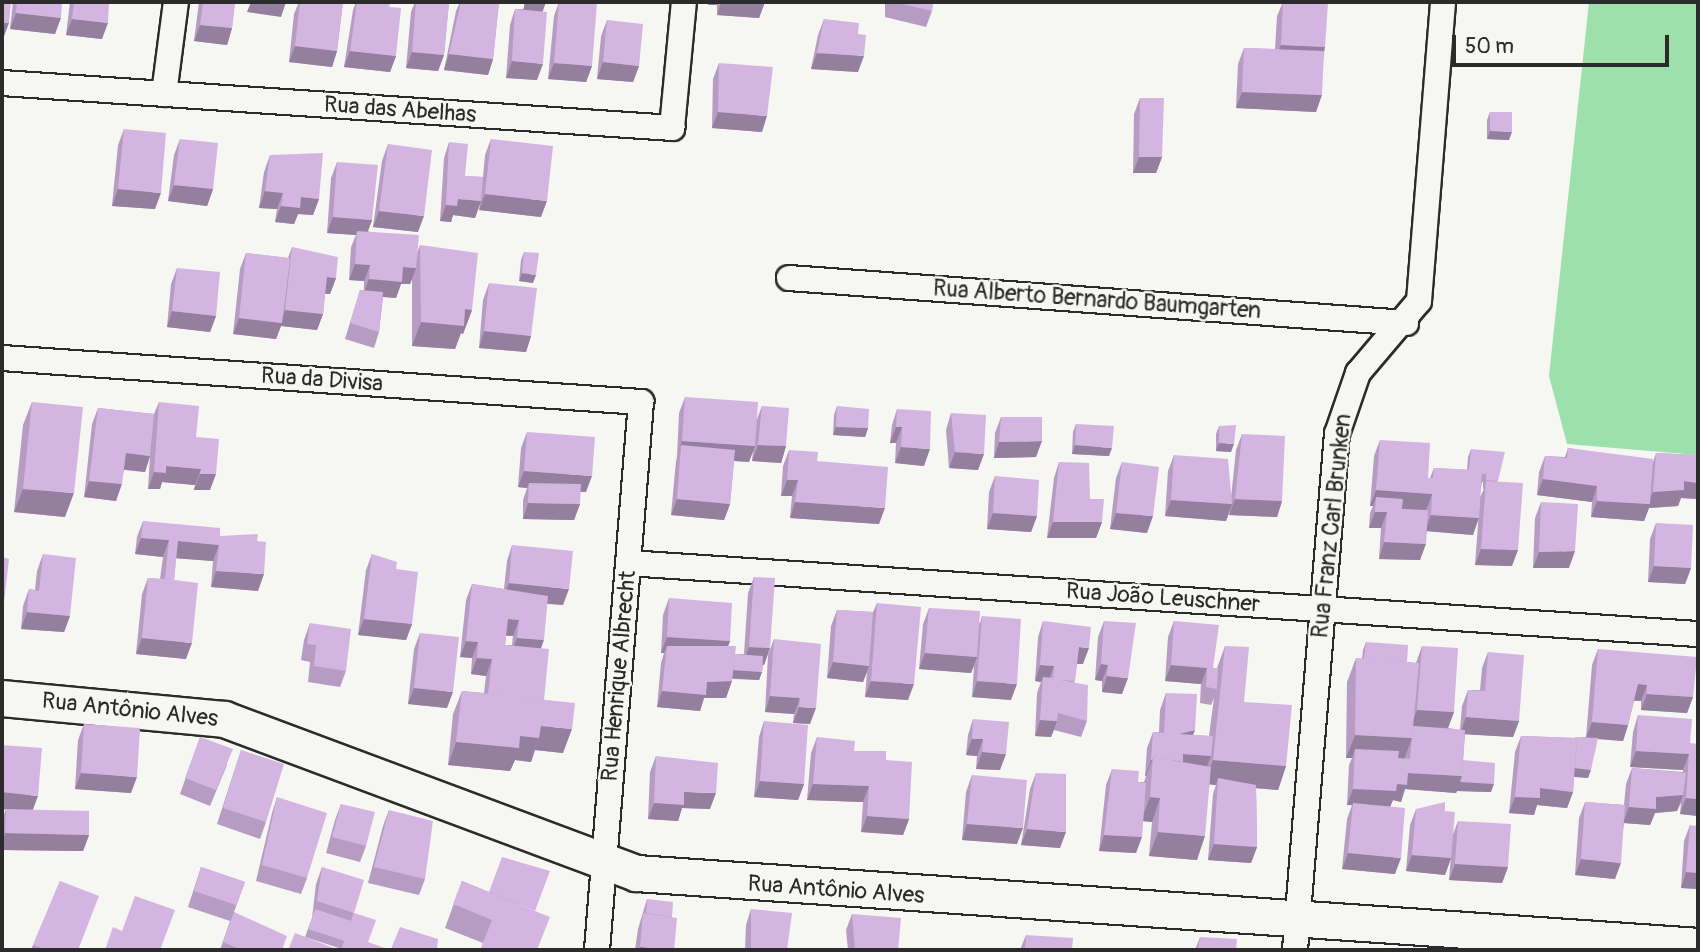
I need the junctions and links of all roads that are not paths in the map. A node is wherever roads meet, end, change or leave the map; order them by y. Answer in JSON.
{"nodes":[{"id":1,"x":176,"y":2,"type":"edge"},
{"id":2,"x":684,"y":2,"type":"edge"},
{"id":3,"x":1443,"y":2,"type":"edge"},
{"id":4,"x":2,"y":83,"type":"edge"},
{"id":5,"x":163,"y":94,"type":"junction"},
{"id":6,"x":789,"y":278,"type":"dead end"},
{"id":7,"x":1406,"y":323,"type":"junction"},
{"id":8,"x":2,"y":358,"type":"edge"},
{"id":9,"x":641,"y":402,"type":"joint"},
{"id":10,"x":628,"y":563,"type":"junction"},
{"id":11,"x":1322,"y":609,"type":"junction"},
{"id":12,"x":1698,"y":634,"type":"edge"},
{"id":13,"x":2,"y":698,"type":"edge"},
{"id":14,"x":604,"y":864,"type":"junction"},
{"id":15,"x":1297,"y":935,"type":"edge"},
{"id":16,"x":1698,"y":946,"type":"edge"},
{"id":17,"x":597,"y":950,"type":"edge"}],
"edges":[{"from":1,"to":5,"type":"street"},
{"from":2,"to":5,"type":"street","name":"Rua das Abelhas"},
{"from":3,"to":7,"type":"street","name":"Rua Franz Carl Brunken"},
{"from":4,"to":5,"type":"street","name":"Rua das Abelhas"},
{"from":6,"to":7,"type":"street","name":"Rua Alberto Bernardo Baumgarten"},
{"from":7,"to":11,"type":"street","name":"Rua Franz Carl Brunken"},
{"from":8,"to":9,"type":"street","name":"Rua da Divisa"},
{"from":9,"to":10,"type":"street","name":"Rua Henrique Albrecht"},
{"from":10,"to":11,"type":"street","name":"Rua João Leuschner"},
{"from":10,"to":14,"type":"street","name":"Rua Henrique Albrecht"},
{"from":11,"to":12,"type":"street","name":"Rua João Leuschner"},
{"from":11,"to":15,"type":"street","name":"Rua Franz Carl Brunken"},
{"from":13,"to":14,"type":"street","name":"Rua Antônio Alves"},
{"from":14,"to":15,"type":"street","name":"Rua Antônio Alves"},
{"from":14,"to":17,"type":"street","name":"Rua Henrique Albrecht"},
{"from":15,"to":16,"type":"street","name":"Rua Antônio Alves"}]}
